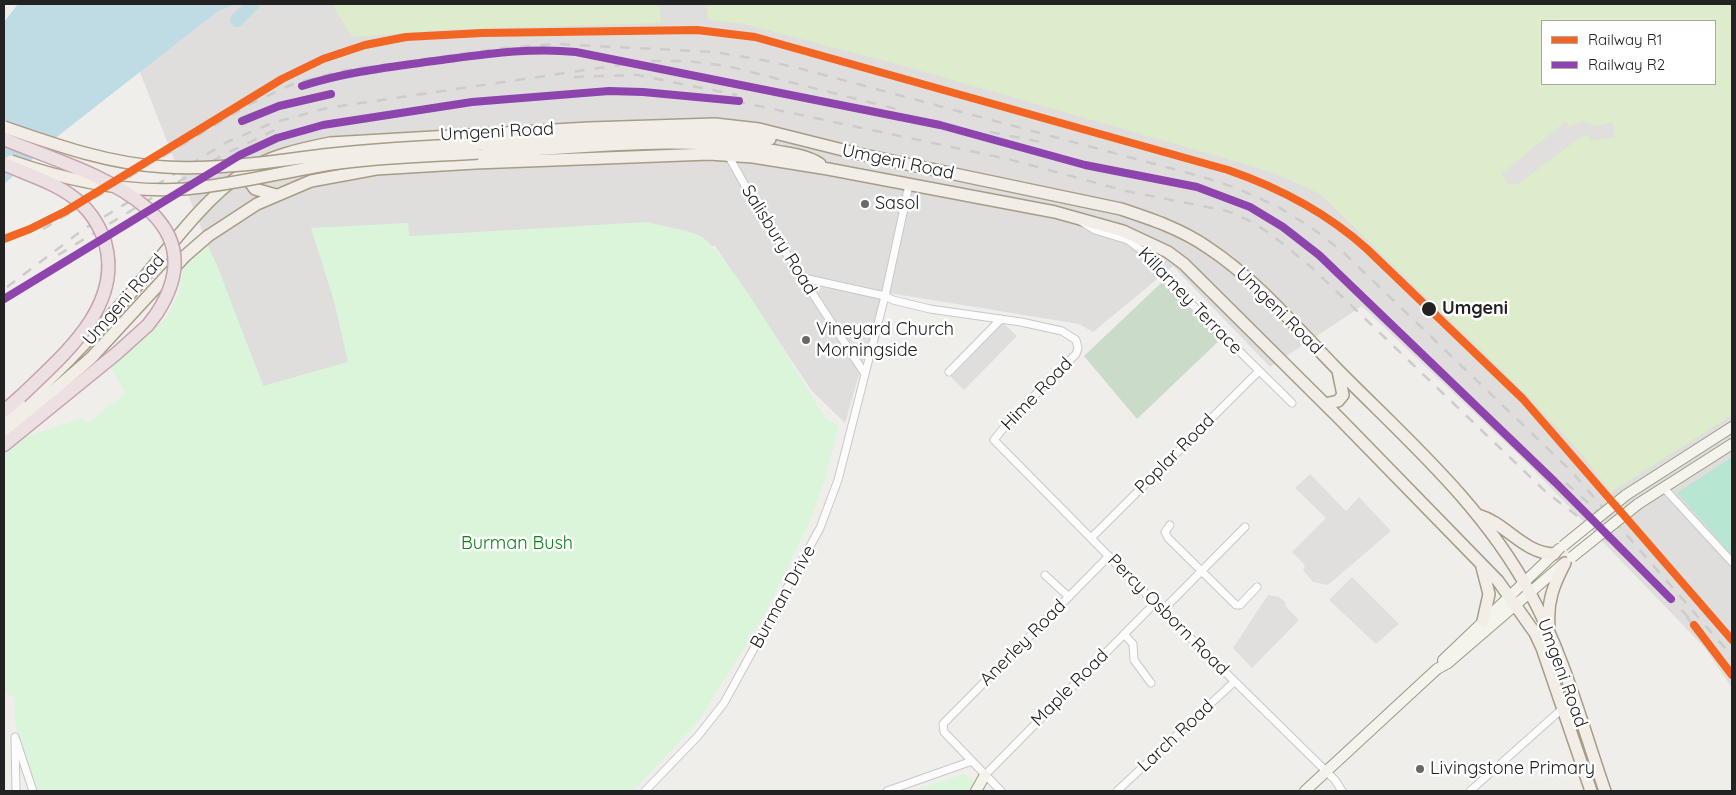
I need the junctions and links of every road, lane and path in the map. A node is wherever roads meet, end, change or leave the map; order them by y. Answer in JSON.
{"nodes":[{"id":1,"x":4,"y":127,"type":"edge"},
{"id":2,"x":4,"y":139,"type":"edge"},
{"id":3,"x":817,"y":145,"type":"junction"},
{"id":4,"x":480,"y":148,"type":"junction"},
{"id":5,"x":728,"y":155,"type":"junction"},
{"id":6,"x":4,"y":159,"type":"edge"},
{"id":7,"x":4,"y":164,"type":"edge"},
{"id":8,"x":828,"y":169,"type":"junction"},
{"id":9,"x":243,"y":173,"type":"junction"},
{"id":10,"x":909,"y":185,"type":"junction"},
{"id":11,"x":276,"y":195,"type":"junction"},
{"id":12,"x":1076,"y":217,"type":"junction"},
{"id":13,"x":800,"y":275,"type":"junction"},
{"id":14,"x":885,"y":296,"type":"junction"},
{"id":15,"x":1001,"y":320,"type":"junction"},
{"id":16,"x":1259,"y":370,"type":"junction"},
{"id":17,"x":1338,"y":370,"type":"junction"},
{"id":18,"x":949,"y":372,"type":"dead end"},
{"id":19,"x":865,"y":374,"type":"junction"},
{"id":20,"x":1292,"y":404,"type":"dead end"},
{"id":21,"x":1325,"y":404,"type":"junction"},
{"id":22,"x":4,"y":411,"type":"edge"},
{"id":23,"x":4,"y":422,"type":"edge"},
{"id":24,"x":1732,"y":428,"type":"edge"},
{"id":25,"x":4,"y":434,"type":"edge"},
{"id":26,"x":994,"y":440,"type":"joint"},
{"id":27,"x":1732,"y":444,"type":"edge"},
{"id":28,"x":4,"y":445,"type":"edge"},
{"id":29,"x":1663,"y":486,"type":"junction"},
{"id":30,"x":1478,"y":515,"type":"junction"},
{"id":31,"x":1170,"y":525,"type":"dead end"},
{"id":32,"x":1245,"y":527,"type":"dead end"},
{"id":33,"x":1091,"y":538,"type":"junction"},
{"id":34,"x":1554,"y":554,"type":"junction"},
{"id":35,"x":1109,"y":556,"type":"junction"},
{"id":36,"x":1568,"y":560,"type":"junction"},
{"id":37,"x":1732,"y":562,"type":"edge"},
{"id":38,"x":1480,"y":563,"type":"junction"},
{"id":39,"x":1201,"y":571,"type":"junction"},
{"id":40,"x":1046,"y":575,"type":"dead end"},
{"id":41,"x":1257,"y":587,"type":"dead end"},
{"id":42,"x":1527,"y":588,"type":"junction"},
{"id":43,"x":1069,"y":597,"type":"junction"},
{"id":44,"x":1512,"y":601,"type":"junction"},
{"id":45,"x":1155,"y":603,"type":"junction"},
{"id":46,"x":1163,"y":610,"type":"junction"},
{"id":47,"x":1483,"y":621,"type":"junction"},
{"id":48,"x":1549,"y":630,"type":"junction"},
{"id":49,"x":1124,"y":634,"type":"junction"},
{"id":50,"x":1437,"y":670,"type":"junction"},
{"id":51,"x":1234,"y":682,"type":"junction"},
{"id":52,"x":1150,"y":683,"type":"dead end"},
{"id":53,"x":1562,"y":709,"type":"junction"},
{"id":54,"x":972,"y":761,"type":"junction"},
{"id":55,"x":26,"y":768,"type":"junction"},
{"id":56,"x":14,"y":771,"type":"junction"},
{"id":57,"x":1326,"y":772,"type":"junction"},
{"id":58,"x":985,"y":775,"type":"junction"},
{"id":59,"x":16,"y":791,"type":"edge"},
{"id":60,"x":33,"y":791,"type":"edge"},
{"id":61,"x":645,"y":791,"type":"edge"},
{"id":62,"x":887,"y":791,"type":"edge"},
{"id":63,"x":976,"y":791,"type":"edge"},
{"id":64,"x":1001,"y":791,"type":"edge"},
{"id":65,"x":1117,"y":791,"type":"edge"},
{"id":66,"x":1305,"y":791,"type":"edge"},
{"id":67,"x":1342,"y":791,"type":"edge"},
{"id":68,"x":1470,"y":791,"type":"edge"},
{"id":69,"x":1591,"y":791,"type":"edge"},
{"id":70,"x":1605,"y":791,"type":"edge"}],
"edges":[{"from":1,"to":4,"type":"main road","bridge":true},
{"from":2,"to":28,"type":"highway","bridge":true},
{"from":3,"to":4,"type":"main road"},
{"from":3,"to":9,"type":"main road","name":"Umgeni Road"},
{"from":3,"to":17,"type":"main road","name":"Umgeni Road"},
{"from":4,"to":6,"type":"main road","bridge":true},
{"from":4,"to":8,"type":"main road"},
{"from":5,"to":8,"type":"main road","name":"Umgeni Road"},
{"from":5,"to":11,"type":"main road","name":"Umgeni Road"},
{"from":5,"to":13,"type":"street","name":"Salisbury Road"},
{"from":7,"to":22,"type":"highway","bridge":true},
{"from":8,"to":10,"type":"main road","name":"Umgeni Road"},
{"from":9,"to":11,"type":"main road"},
{"from":9,"to":23,"type":"main road","name":"Umgeni Road"},
{"from":10,"to":12,"type":"main road","name":"Umgeni Road"},
{"from":10,"to":14,"type":"street","name":"Burman Drive"},
{"from":11,"to":25,"type":"main road","name":"Umgeni Road"},
{"from":12,"to":16,"type":"street","name":"Killarney Terrace"},
{"from":12,"to":21,"type":"main road","name":"Umgeni Road"},
{"from":13,"to":14,"type":"street"},
{"from":13,"to":19,"type":"street","name":"Salisbury Road"},
{"from":14,"to":15,"type":"street"},
{"from":14,"to":19,"type":"street","name":"Burman Drive"},
{"from":15,"to":18,"type":"street"},
{"from":15,"to":26,"type":"street","name":"Hime Road"},
{"from":16,"to":20,"type":"street","name":"Killarney Terrace"},
{"from":16,"to":33,"type":"street","name":"Poplar Road"},
{"from":17,"to":21,"type":"main road"},
{"from":17,"to":30,"type":"main road","name":"Umgeni Road"},
{"from":19,"to":61,"type":"street","name":"Burman Drive"},
{"from":21,"to":38,"type":"main road","name":"Umgeni Road"},
{"from":24,"to":34,"type":"street","bridge":true},
{"from":26,"to":33,"type":"street","name":"Percy Osborn Road"},
{"from":27,"to":29,"type":"street"},
{"from":29,"to":36,"type":"street","bridge":true},
{"from":29,"to":37,"type":"street"},
{"from":30,"to":34,"type":"main road"},
{"from":30,"to":42,"type":"main road","name":"Umgeni Road"},
{"from":31,"to":39,"type":"street"},
{"from":32,"to":39,"type":"street"},
{"from":33,"to":35,"type":"street","name":"Percy Osborn Road"},
{"from":34,"to":42,"type":"street"},
{"from":35,"to":43,"type":"street","name":"Anerley Road"},
{"from":35,"to":45,"type":"street","name":"Percy Osborn Road"},
{"from":36,"to":42,"type":"street"},
{"from":36,"to":48,"type":"main road"},
{"from":38,"to":44,"type":"main road","name":"Umgeni Road"},
{"from":38,"to":47,"type":"main road"},
{"from":39,"to":41,"type":"street"},
{"from":39,"to":46,"type":"street"},
{"from":40,"to":43,"type":"street"},
{"from":42,"to":44,"type":"street"},
{"from":42,"to":48,"type":"main road","name":"Umgeni Road"},
{"from":43,"to":54,"type":"street","name":"Anerley Road"},
{"from":44,"to":47,"type":"street"},
{"from":44,"to":50,"type":"street"},
{"from":44,"to":53,"type":"main road","name":"Umgeni Road"},
{"from":45,"to":46,"type":"street","name":"Percy Osborn Road"},
{"from":45,"to":49,"type":"street","name":"Maple Road"},
{"from":46,"to":51,"type":"street","name":"Percy Osborn Road"},
{"from":47,"to":50,"type":"street"},
{"from":48,"to":70,"type":"main road","name":"Umgeni Road"},
{"from":49,"to":52,"type":"street"},
{"from":49,"to":58,"type":"street","name":"Maple Road"},
{"from":50,"to":57,"type":"street"},
{"from":51,"to":57,"type":"street","name":"Percy Osborn Road"},
{"from":51,"to":65,"type":"street","name":"Larch Road"},
{"from":53,"to":68,"type":"street"},
{"from":53,"to":69,"type":"main road","name":"Umgeni Road"},
{"from":54,"to":58,"type":"street"},
{"from":54,"to":62,"type":"street"},
{"from":55,"to":56,"type":"street"},
{"from":55,"to":56,"type":"street"},
{"from":55,"to":60,"type":"street"},
{"from":56,"to":59,"type":"street"},
{"from":57,"to":66,"type":"street"},
{"from":57,"to":67,"type":"street","name":"Percy Osborn Road"},
{"from":58,"to":63,"type":"street"},
{"from":58,"to":64,"type":"street"}]}
